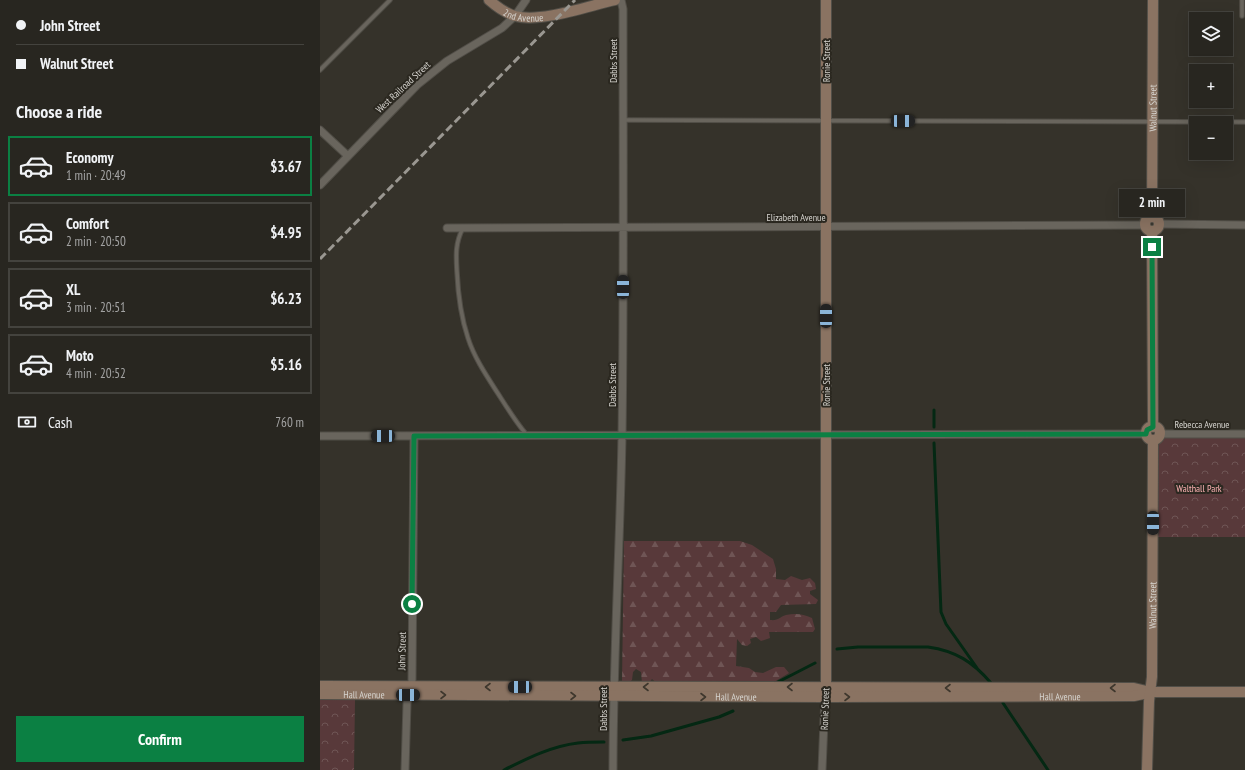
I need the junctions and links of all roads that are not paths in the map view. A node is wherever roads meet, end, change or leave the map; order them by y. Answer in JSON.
{"nodes":[{"id":1,"x":390,"y":0,"type":"edge"},
{"id":2,"x":489,"y":0,"type":"edge"},
{"id":3,"x":615,"y":0,"type":"edge"},
{"id":4,"x":622,"y":0,"type":"edge"},
{"id":5,"x":826,"y":0,"type":"edge"},
{"id":6,"x":1153,"y":0,"type":"edge"},
{"id":7,"x":1242,"y":0,"type":"edge"},
{"id":8,"x":524,"y":1,"type":"edge"},
{"id":9,"x":514,"y":16,"type":"junction"},
{"id":10,"x":1242,"y":16,"type":"dead end"},
{"id":11,"x":320,"y":70,"type":"edge"},
{"id":12,"x":623,"y":120,"type":"junction"},
{"id":13,"x":825,"y":121,"type":"junction"},
{"id":14,"x":1153,"y":121,"type":"junction"},
{"id":15,"x":1245,"y":122,"type":"edge"},
{"id":16,"x":320,"y":130,"type":"edge"},
{"id":17,"x":348,"y":156,"type":"junction"},
{"id":18,"x":320,"y":185,"type":"edge"},
{"id":19,"x":1152,"y":224,"type":"junction"},
{"id":20,"x":1245,"y":225,"type":"edge"},
{"id":21,"x":623,"y":227,"type":"junction"},
{"id":22,"x":826,"y":227,"type":"junction"},
{"id":23,"x":447,"y":228,"type":"dead end"},
{"id":24,"x":463,"y":228,"type":"junction"},
{"id":25,"x":1153,"y":434,"type":"junction"},
{"id":26,"x":1245,"y":434,"type":"edge"},
{"id":27,"x":527,"y":435,"type":"junction"},
{"id":28,"x":622,"y":435,"type":"junction"},
{"id":29,"x":825,"y":435,"type":"junction"},
{"id":30,"x":320,"y":436,"type":"edge"},
{"id":31,"x":414,"y":436,"type":"junction"},
{"id":32,"x":320,"y":686,"type":"edge"},
{"id":33,"x":409,"y":691,"type":"junction"},
{"id":34,"x":613,"y":692,"type":"junction"},
{"id":35,"x":826,"y":692,"type":"junction"},
{"id":36,"x":1151,"y":692,"type":"junction"},
{"id":37,"x":1245,"y":692,"type":"edge"},
{"id":38,"x":320,"y":694,"type":"edge"},
{"id":39,"x":405,"y":770,"type":"edge"},
{"id":40,"x":613,"y":770,"type":"edge"},
{"id":41,"x":822,"y":770,"type":"edge"},
{"id":42,"x":1147,"y":770,"type":"edge"}],
"edges":[{"from":1,"to":11,"type":"lane"},
{"from":2,"to":9,"type":"street","name":"2nd Avenue"},
{"from":3,"to":9,"type":"street","name":"2nd Avenue"},
{"from":4,"to":12,"type":"street","name":"Dabbs Street"},
{"from":5,"to":13,"type":"street","name":"Ronie Street"},
{"from":6,"to":14,"type":"street","name":"Walnut Street"},
{"from":7,"to":10,"type":"lane"},
{"from":8,"to":9,"type":"street","name":"West Railroad Street"},
{"from":9,"to":17,"type":"street","name":"West Railroad Street"},
{"from":12,"to":13,"type":"lane"},
{"from":12,"to":21,"type":"street","name":"Dabbs Street"},
{"from":13,"to":14,"type":"lane"},
{"from":13,"to":22,"type":"street","name":"Ronie Street"},
{"from":14,"to":15,"type":"lane"},
{"from":14,"to":19,"type":"street","name":"Walnut Street"},
{"from":16,"to":17,"type":"street"},
{"from":17,"to":18,"type":"street","name":"West Railroad Street"},
{"from":19,"to":20,"type":"street","name":"Elizabeth Avenue"},
{"from":19,"to":22,"type":"street","name":"Elizabeth Avenue"},
{"from":19,"to":25,"type":"street","name":"Walnut Street"},
{"from":21,"to":22,"type":"street","name":"Elizabeth Avenue"},
{"from":21,"to":24,"type":"street","name":"Elizabeth Avenue"},
{"from":21,"to":28,"type":"street","name":"Dabbs Street"},
{"from":22,"to":29,"type":"street","name":"Ronie Street"},
{"from":23,"to":24,"type":"street","name":"Elizabeth Avenue"},
{"from":24,"to":27,"type":"lane"},
{"from":25,"to":26,"type":"street","name":"Rebecca Avenue"},
{"from":25,"to":29,"type":"street","name":"Rebecca Avenue"},
{"from":25,"to":36,"type":"street","name":"Walnut Street"},
{"from":27,"to":28,"type":"street","name":"Rebecca Avenue"},
{"from":27,"to":31,"type":"street","name":"Rebecca Avenue"},
{"from":28,"to":29,"type":"street","name":"Rebecca Avenue"},
{"from":28,"to":34,"type":"street","name":"Dabbs Street"},
{"from":29,"to":35,"type":"street","name":"Ronie Street"},
{"from":30,"to":31,"type":"street","name":"Rebecca Avenue"},
{"from":31,"to":33,"type":"street","name":"John Street"},
{"from":32,"to":33,"type":"street","name":"Hall Avenue"},
{"from":33,"to":34,"type":"street","name":"Hall Avenue"},
{"from":33,"to":38,"type":"street","name":"Hall Avenue"},
{"from":33,"to":39,"type":"street","name":"John Street"},
{"from":34,"to":35,"type":"street","name":"Hall Avenue"},
{"from":34,"to":40,"type":"street","name":"Dabbs Street"},
{"from":35,"to":36,"type":"street","name":"Hall Avenue"},
{"from":35,"to":41,"type":"street","name":"Ronie Street"},
{"from":36,"to":37,"type":"street","name":"Hall Avenue"},
{"from":36,"to":42,"type":"street","name":"Walnut Street"}]}
